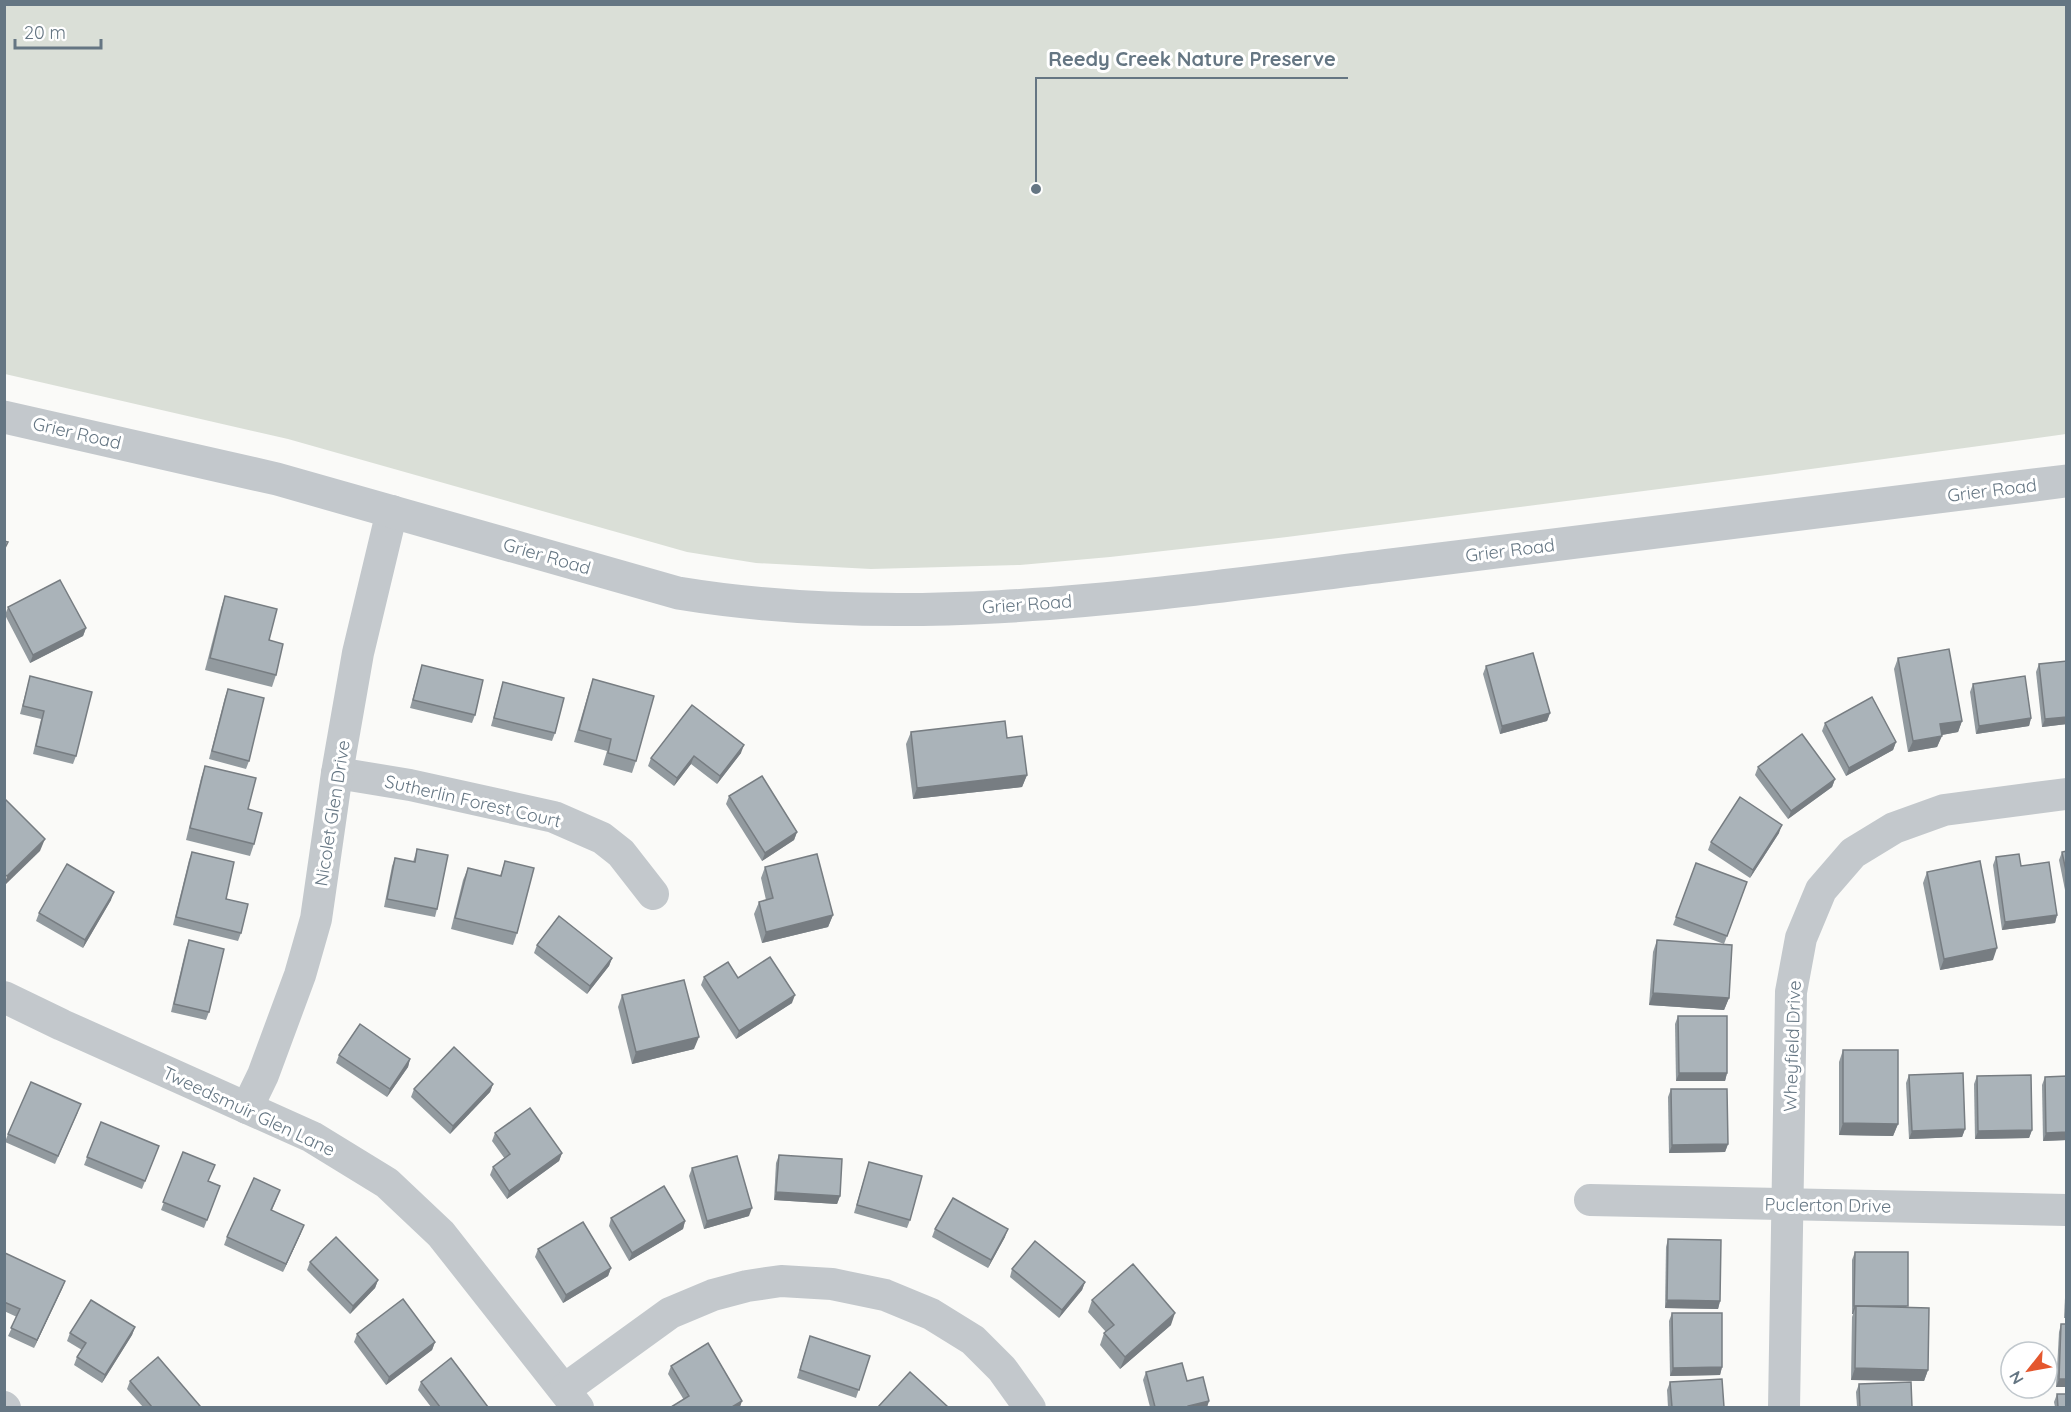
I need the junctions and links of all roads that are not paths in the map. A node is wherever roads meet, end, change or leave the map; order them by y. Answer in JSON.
{"nodes":[{"id":1,"x":4,"y":417,"type":"edge"},
{"id":2,"x":2067,"y":481,"type":"edge"},
{"id":3,"x":392,"y":511,"type":"junction"},
{"id":4,"x":337,"y":773,"type":"junction"},
{"id":5,"x":2067,"y":794,"type":"edge"},
{"id":6,"x":653,"y":894,"type":"dead end"},
{"id":7,"x":4,"y":997,"type":"edge"},
{"id":8,"x":247,"y":1108,"type":"junction"},
{"id":9,"x":1590,"y":1200,"type":"dead end"},
{"id":10,"x":1789,"y":1204,"type":"junction"},
{"id":11,"x":2067,"y":1210,"type":"edge"},
{"id":12,"x":571,"y":1398,"type":"edge"},
{"id":13,"x":1030,"y":1407,"type":"edge"},
{"id":14,"x":1784,"y":1407,"type":"edge"}],
"edges":[{"from":1,"to":3,"type":"street","name":"Grier Road"},
{"from":2,"to":3,"type":"street","name":"Grier Road"},
{"from":3,"to":4,"type":"street","name":"Nicolet Glen Drive"},
{"from":4,"to":6,"type":"street","name":"Sutherlin Forest Court"},
{"from":4,"to":8,"type":"street","name":"Nicolet Glen Drive"},
{"from":5,"to":10,"type":"street","name":"Wheyfield Drive"},
{"from":7,"to":8,"type":"street","name":"Tweedsmuir Glen Lane"},
{"from":8,"to":12,"type":"street","name":"Tweedsmuir Glen Lane"},
{"from":9,"to":10,"type":"street","name":"Puclerton Drive"},
{"from":10,"to":11,"type":"street","name":"Puclerton Drive"},
{"from":10,"to":14,"type":"street","name":"Wheyfield Drive"},
{"from":12,"to":13,"type":"street"}]}
